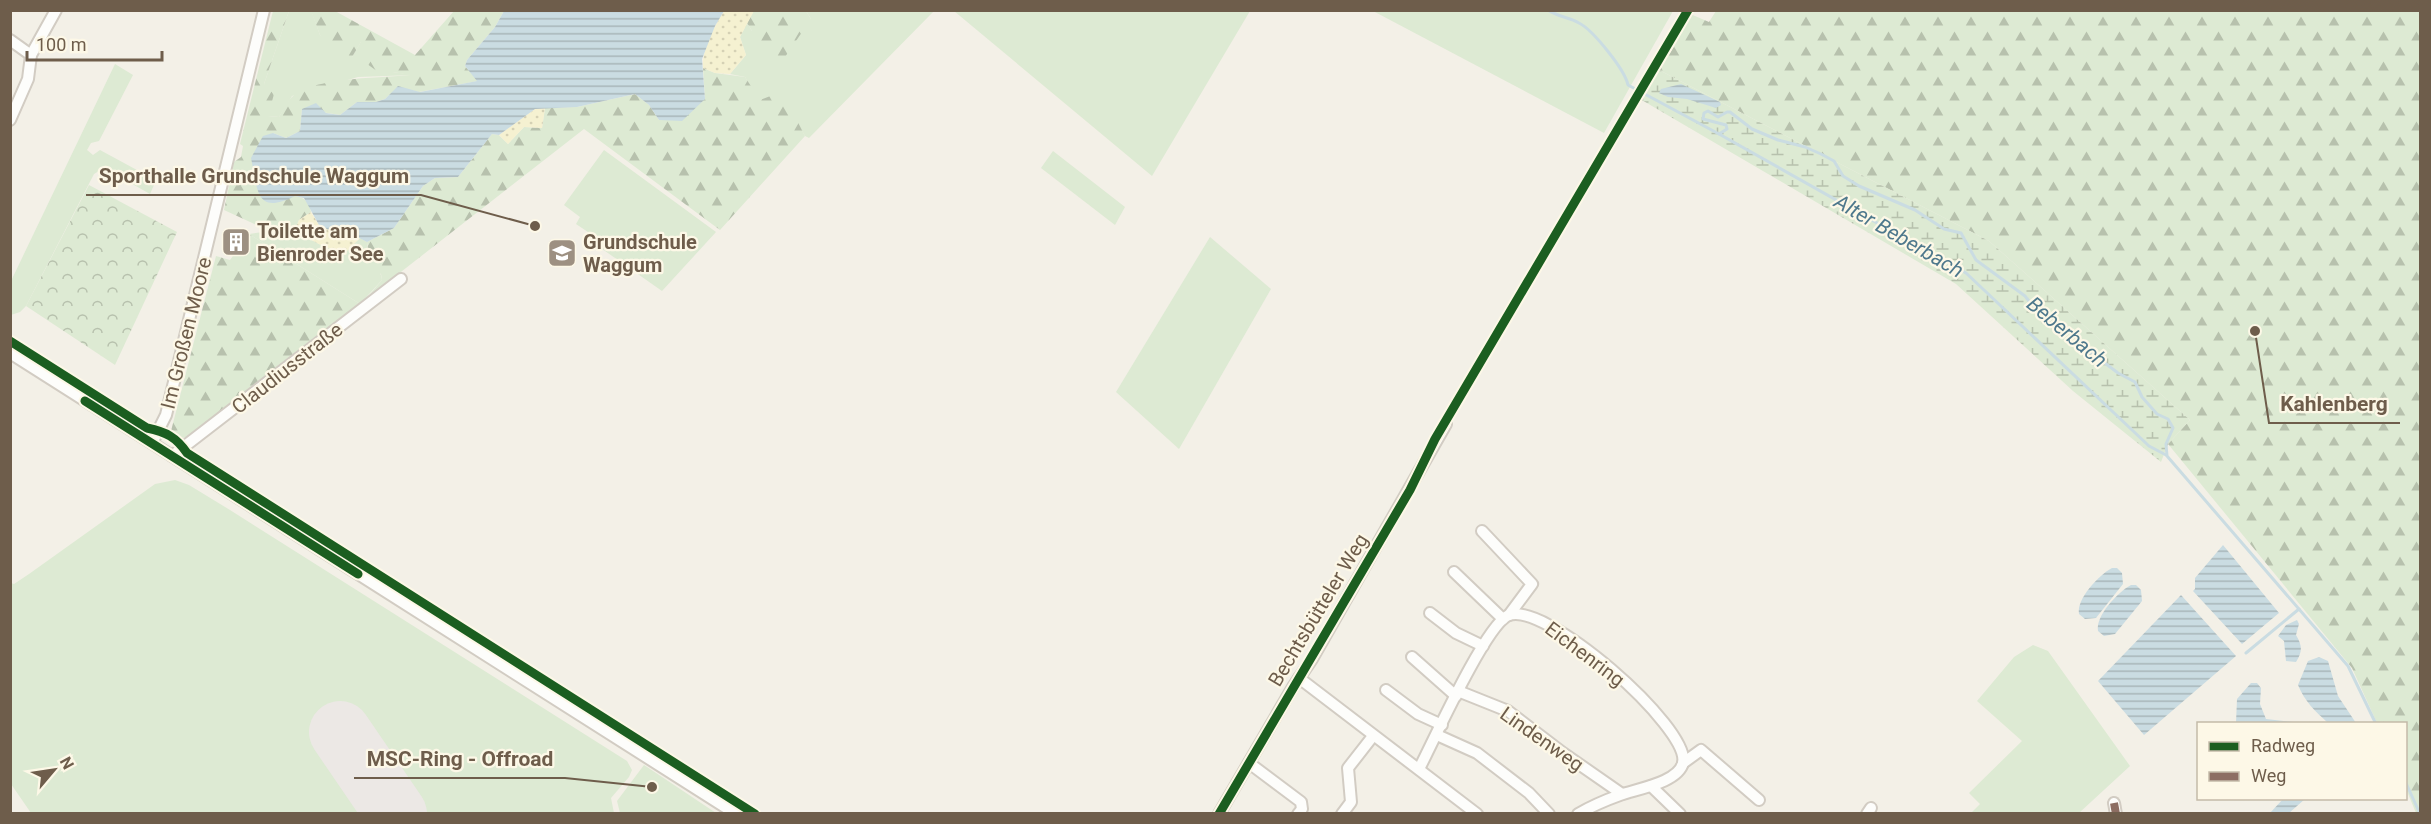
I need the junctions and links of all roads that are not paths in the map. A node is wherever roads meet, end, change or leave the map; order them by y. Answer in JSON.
{"nodes":[{"id":1,"x":56,"y":10,"type":"edge"},
{"id":2,"x":264,"y":10,"type":"edge"},
{"id":3,"x":10,"y":40,"type":"edge"},
{"id":4,"x":31,"y":55,"type":"junction"},
{"id":5,"x":10,"y":120,"type":"edge"},
{"id":6,"x":401,"y":279,"type":"dead end"},
{"id":7,"x":10,"y":353,"type":"edge"},
{"id":8,"x":1446,"y":424,"type":"dead end"},
{"id":9,"x":152,"y":443,"type":"junction"},
{"id":10,"x":172,"y":456,"type":"junction"},
{"id":11,"x":1482,"y":531,"type":"dead end"},
{"id":12,"x":1454,"y":572,"type":"dead end"},
{"id":13,"x":1430,"y":613,"type":"dead end"},
{"id":14,"x":1506,"y":617,"type":"junction"},
{"id":15,"x":1483,"y":646,"type":"junction"},
{"id":16,"x":1412,"y":657,"type":"dead end"},
{"id":17,"x":1299,"y":678,"type":"junction"},
{"id":18,"x":1386,"y":690,"type":"dead end"},
{"id":19,"x":1457,"y":694,"type":"junction"},
{"id":20,"x":1442,"y":724,"type":"junction"},
{"id":21,"x":1437,"y":735,"type":"junction"},
{"id":22,"x":1373,"y":736,"type":"junction"},
{"id":23,"x":1249,"y":763,"type":"junction"},
{"id":24,"x":1683,"y":763,"type":"junction"},
{"id":25,"x":1419,"y":769,"type":"junction"},
{"id":26,"x":1651,"y":786,"type":"junction"},
{"id":27,"x":1622,"y":794,"type":"junction"},
{"id":28,"x":1758,"y":800,"type":"dead end"},
{"id":29,"x":1583,"y":812,"type":"edge"},
{"id":30,"x":736,"y":813,"type":"edge"},
{"id":31,"x":1220,"y":813,"type":"edge"},
{"id":32,"x":1298,"y":813,"type":"edge"},
{"id":33,"x":1342,"y":813,"type":"edge"},
{"id":34,"x":1477,"y":813,"type":"edge"},
{"id":35,"x":1549,"y":813,"type":"edge"},
{"id":36,"x":1680,"y":813,"type":"edge"}],
"edges":[{"from":1,"to":4,"type":"street"},
{"from":2,"to":9,"type":"street","name":"Im Großen Moore"},
{"from":3,"to":4,"type":"street"},
{"from":4,"to":5,"type":"street"},
{"from":6,"to":10,"type":"street","name":"Claudiusstraße"},
{"from":7,"to":9,"type":"street"},
{"from":8,"to":17,"type":"street","name":"Bechtsbütteler Weg"},
{"from":9,"to":10,"type":"street"},
{"from":10,"to":30,"type":"street"},
{"from":11,"to":14,"type":"street"},
{"from":12,"to":14,"type":"street"},
{"from":13,"to":15,"type":"street"},
{"from":14,"to":15,"type":"street"},
{"from":14,"to":24,"type":"street","name":"Eichenring"},
{"from":15,"to":19,"type":"street"},
{"from":16,"to":19,"type":"street","name":"Lindenweg"},
{"from":17,"to":22,"type":"street"},
{"from":17,"to":23,"type":"street","name":"Bechtsbütteler Weg"},
{"from":18,"to":20,"type":"street"},
{"from":19,"to":20,"type":"street"},
{"from":19,"to":27,"type":"street","name":"Lindenweg"},
{"from":20,"to":21,"type":"street"},
{"from":21,"to":25,"type":"street"},
{"from":21,"to":35,"type":"street"},
{"from":22,"to":25,"type":"street"},
{"from":22,"to":33,"type":"street"},
{"from":23,"to":31,"type":"street","name":"Bechtsbütteler Weg"},
{"from":23,"to":32,"type":"street"},
{"from":24,"to":26,"type":"street"},
{"from":24,"to":28,"type":"street"},
{"from":25,"to":34,"type":"street"},
{"from":26,"to":27,"type":"street"},
{"from":26,"to":36,"type":"street"},
{"from":27,"to":29,"type":"street"}]}
